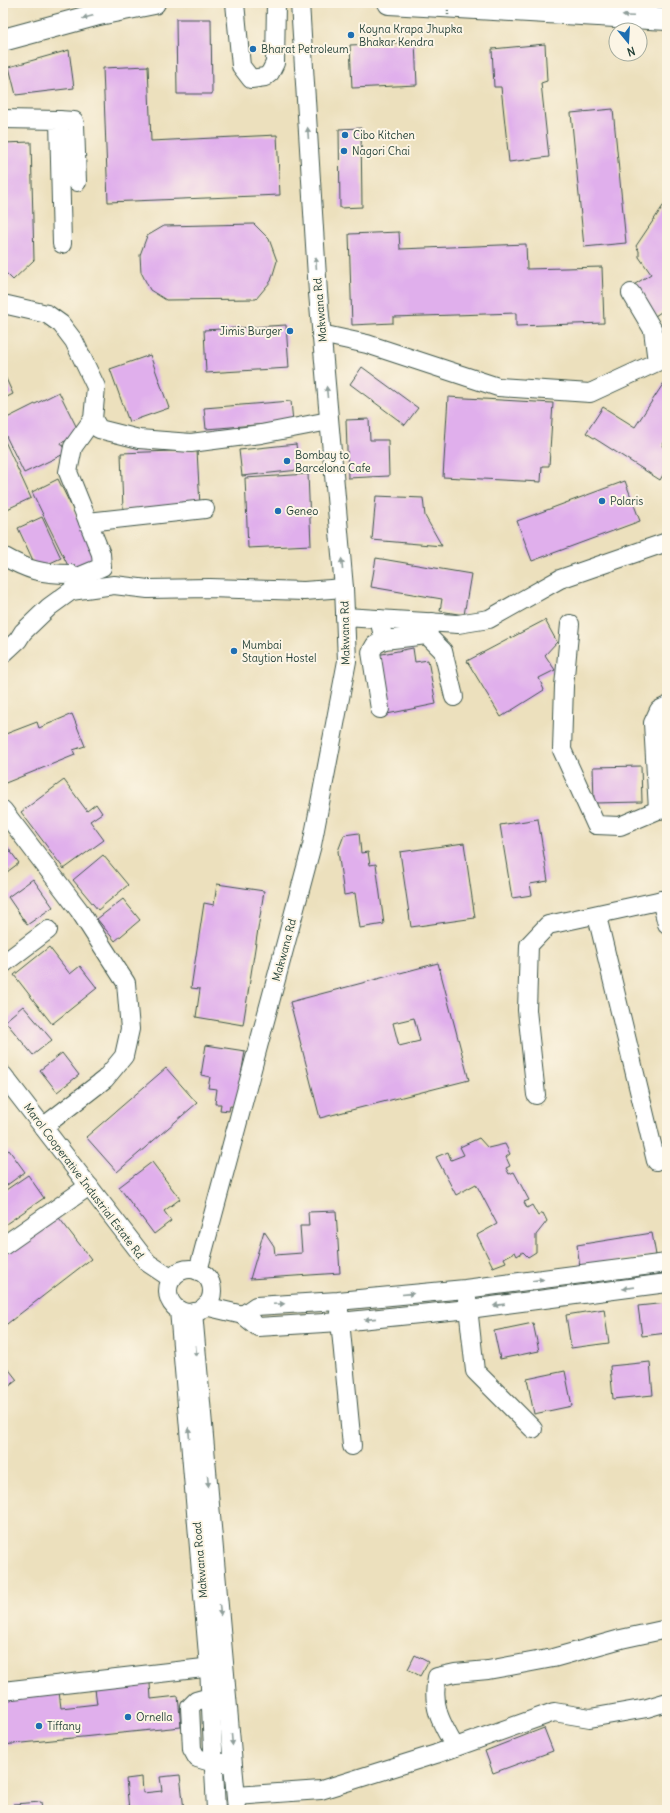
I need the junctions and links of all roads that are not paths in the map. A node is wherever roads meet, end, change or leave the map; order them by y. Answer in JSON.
{"nodes":[{"id":1,"x":154,"y":3,"type":"edge"},
{"id":2,"x":235,"y":3,"type":"edge"},
{"id":3,"x":276,"y":3,"type":"edge"},
{"id":4,"x":300,"y":3,"type":"edge"},
{"id":5,"x":390,"y":3,"type":"edge"},
{"id":6,"x":667,"y":23,"type":"edge"},
{"id":7,"x":3,"y":40,"type":"edge"},
{"id":8,"x":3,"y":118,"type":"edge"},
{"id":9,"x":59,"y":120,"type":"junction"},
{"id":10,"x":77,"y":182,"type":"dead end"},
{"id":11,"x":62,"y":244,"type":"dead end"},
{"id":12,"x":631,"y":293,"type":"dead end"},
{"id":13,"x":3,"y":304,"type":"edge"},
{"id":14,"x":321,"y":334,"type":"junction"},
{"id":15,"x":92,"y":419,"type":"junction"},
{"id":16,"x":329,"y":421,"type":"junction"},
{"id":17,"x":205,"y":509,"type":"dead end"},
{"id":18,"x":88,"y":522,"type":"junction"},
{"id":19,"x":667,"y":542,"type":"edge"},
{"id":20,"x":3,"y":556,"type":"edge"},
{"id":21,"x":344,"y":588,"type":"junction"},
{"id":22,"x":346,"y":616,"type":"junction"},
{"id":23,"x":379,"y":619,"type":"junction"},
{"id":24,"x":570,"y":624,"type":"dead end"},
{"id":25,"x":430,"y":629,"type":"junction"},
{"id":26,"x":384,"y":640,"type":"junction"},
{"id":27,"x":3,"y":654,"type":"edge"},
{"id":28,"x":454,"y":697,"type":"dead end"},
{"id":29,"x":667,"y":706,"type":"edge"},
{"id":30,"x":380,"y":709,"type":"dead end"},
{"id":31,"x":662,"y":809,"type":"edge"},
{"id":32,"x":3,"y":810,"type":"edge"},
{"id":33,"x":664,"y":900,"type":"edge"},
{"id":34,"x":597,"y":916,"type":"junction"},
{"id":35,"x":667,"y":924,"type":"edge"},
{"id":36,"x":48,"y":930,"type":"dead end"},
{"id":37,"x":3,"y":964,"type":"edge"},
{"id":38,"x":3,"y":1075,"type":"edge"},
{"id":39,"x":536,"y":1095,"type":"dead end"},
{"id":40,"x":43,"y":1127,"type":"junction"},
{"id":41,"x":656,"y":1160,"type":"dead end"},
{"id":42,"x":89,"y":1186,"type":"junction"},
{"id":43,"x":3,"y":1246,"type":"edge"},
{"id":44,"x":667,"y":1263,"type":"edge"},
{"id":45,"x":198,"y":1271,"type":"junction"},
{"id":46,"x":172,"y":1279,"type":"junction"},
{"id":47,"x":667,"y":1283,"type":"edge"},
{"id":48,"x":466,"y":1289,"type":"junction"},
{"id":49,"x":338,"y":1301,"type":"junction"},
{"id":50,"x":192,"y":1309,"type":"junction"},
{"id":51,"x":469,"y":1309,"type":"junction"},
{"id":52,"x":243,"y":1315,"type":"junction"},
{"id":53,"x":340,"y":1322,"type":"junction"},
{"id":54,"x":533,"y":1429,"type":"dead end"},
{"id":55,"x":352,"y":1446,"type":"dead end"},
{"id":56,"x":667,"y":1629,"type":"edge"},
{"id":57,"x":217,"y":1667,"type":"junction"},
{"id":58,"x":3,"y":1691,"type":"edge"},
{"id":59,"x":228,"y":1693,"type":"junction"},
{"id":60,"x":210,"y":1697,"type":"junction"},
{"id":61,"x":667,"y":1702,"type":"edge"},
{"id":62,"x":455,"y":1747,"type":"junction"},
{"id":63,"x":214,"y":1764,"type":"junction"},
{"id":64,"x":234,"y":1764,"type":"junction"},
{"id":65,"x":237,"y":1803,"type":"edge"},
{"id":66,"x":216,"y":1810,"type":"edge"}],
"edges":[{"from":1,"to":7,"type":"main road","one_way":true},
{"from":2,"to":3,"type":"street"},
{"from":14,"to":4,"type":"street","name":"Makwana Rd","one_way":true},
{"from":6,"to":5,"type":"main road","one_way":true},
{"from":8,"to":9,"type":"street"},
{"from":9,"to":10,"type":"street"},
{"from":9,"to":11,"type":"street"},
{"from":12,"to":14,"type":"street"},
{"from":13,"to":15,"type":"street"},
{"from":16,"to":14,"type":"street","name":"Makwana Rd","one_way":true},
{"from":15,"to":16,"type":"street"},
{"from":15,"to":18,"type":"street"},
{"from":21,"to":16,"type":"street","name":"Makwana Rd","one_way":true},
{"from":17,"to":18,"type":"street"},
{"from":18,"to":20,"type":"street"},
{"from":19,"to":25,"type":"street"},
{"from":21,"to":22,"type":"street","name":"Makwana Rd"},
{"from":21,"to":27,"type":"street"},
{"from":22,"to":23,"type":"street"},
{"from":22,"to":45,"type":"street","name":"Makwana Rd"},
{"from":23,"to":25,"type":"street"},
{"from":23,"to":26,"type":"street"},
{"from":24,"to":31,"type":"street"},
{"from":25,"to":26,"type":"street"},
{"from":25,"to":28,"type":"street"},
{"from":26,"to":30,"type":"street"},
{"from":29,"to":31,"type":"street"},
{"from":32,"to":40,"type":"street"},
{"from":33,"to":34,"type":"street"},
{"from":33,"to":35,"type":"street"},
{"from":34,"to":39,"type":"street"},
{"from":34,"to":41,"type":"street"},
{"from":36,"to":37,"type":"street"},
{"from":38,"to":40,"type":"street","name":"Marol Cooperative Industrial Estate Rd"},
{"from":40,"to":42,"type":"street","name":"Marol Cooperative Industrial Estate Rd"},
{"from":42,"to":43,"type":"street"},
{"from":42,"to":46,"type":"street","name":"Marol Cooperative Industrial Estate Rd"},
{"from":48,"to":44,"type":"street","one_way":true},
{"from":45,"to":46,"type":"street"},
{"from":45,"to":50,"type":"street"},
{"from":46,"to":50,"type":"street"},
{"from":47,"to":51,"type":"street","one_way":true},
{"from":49,"to":48,"type":"street","one_way":true},
{"from":48,"to":51,"type":"street"},
{"from":52,"to":49,"type":"street","one_way":true},
{"from":49,"to":53,"type":"street"},
{"from":50,"to":52,"type":"street"},
{"from":50,"to":57,"type":"street","name":"Makwana Road"},
{"from":51,"to":53,"type":"street","one_way":true},
{"from":51,"to":54,"type":"street"},
{"from":52,"to":53,"type":"street"},
{"from":53,"to":55,"type":"street"},
{"from":56,"to":62,"type":"street"},
{"from":57,"to":58,"type":"street"},
{"from":57,"to":59,"type":"street","name":"Makwana Road"},
{"from":57,"to":60,"type":"street","name":"Makwana Road"},
{"from":59,"to":60,"type":"street"},
{"from":59,"to":64,"type":"street","name":"Makwana Road","one_way":true},
{"from":60,"to":63,"type":"street","name":"Makwana Road"},
{"from":61,"to":62,"type":"street"},
{"from":62,"to":65,"type":"street"},
{"from":63,"to":64,"type":"street"},
{"from":63,"to":66,"type":"street","name":"Makwana Road"},
{"from":64,"to":65,"type":"street","name":"Makwana Road"}]}
